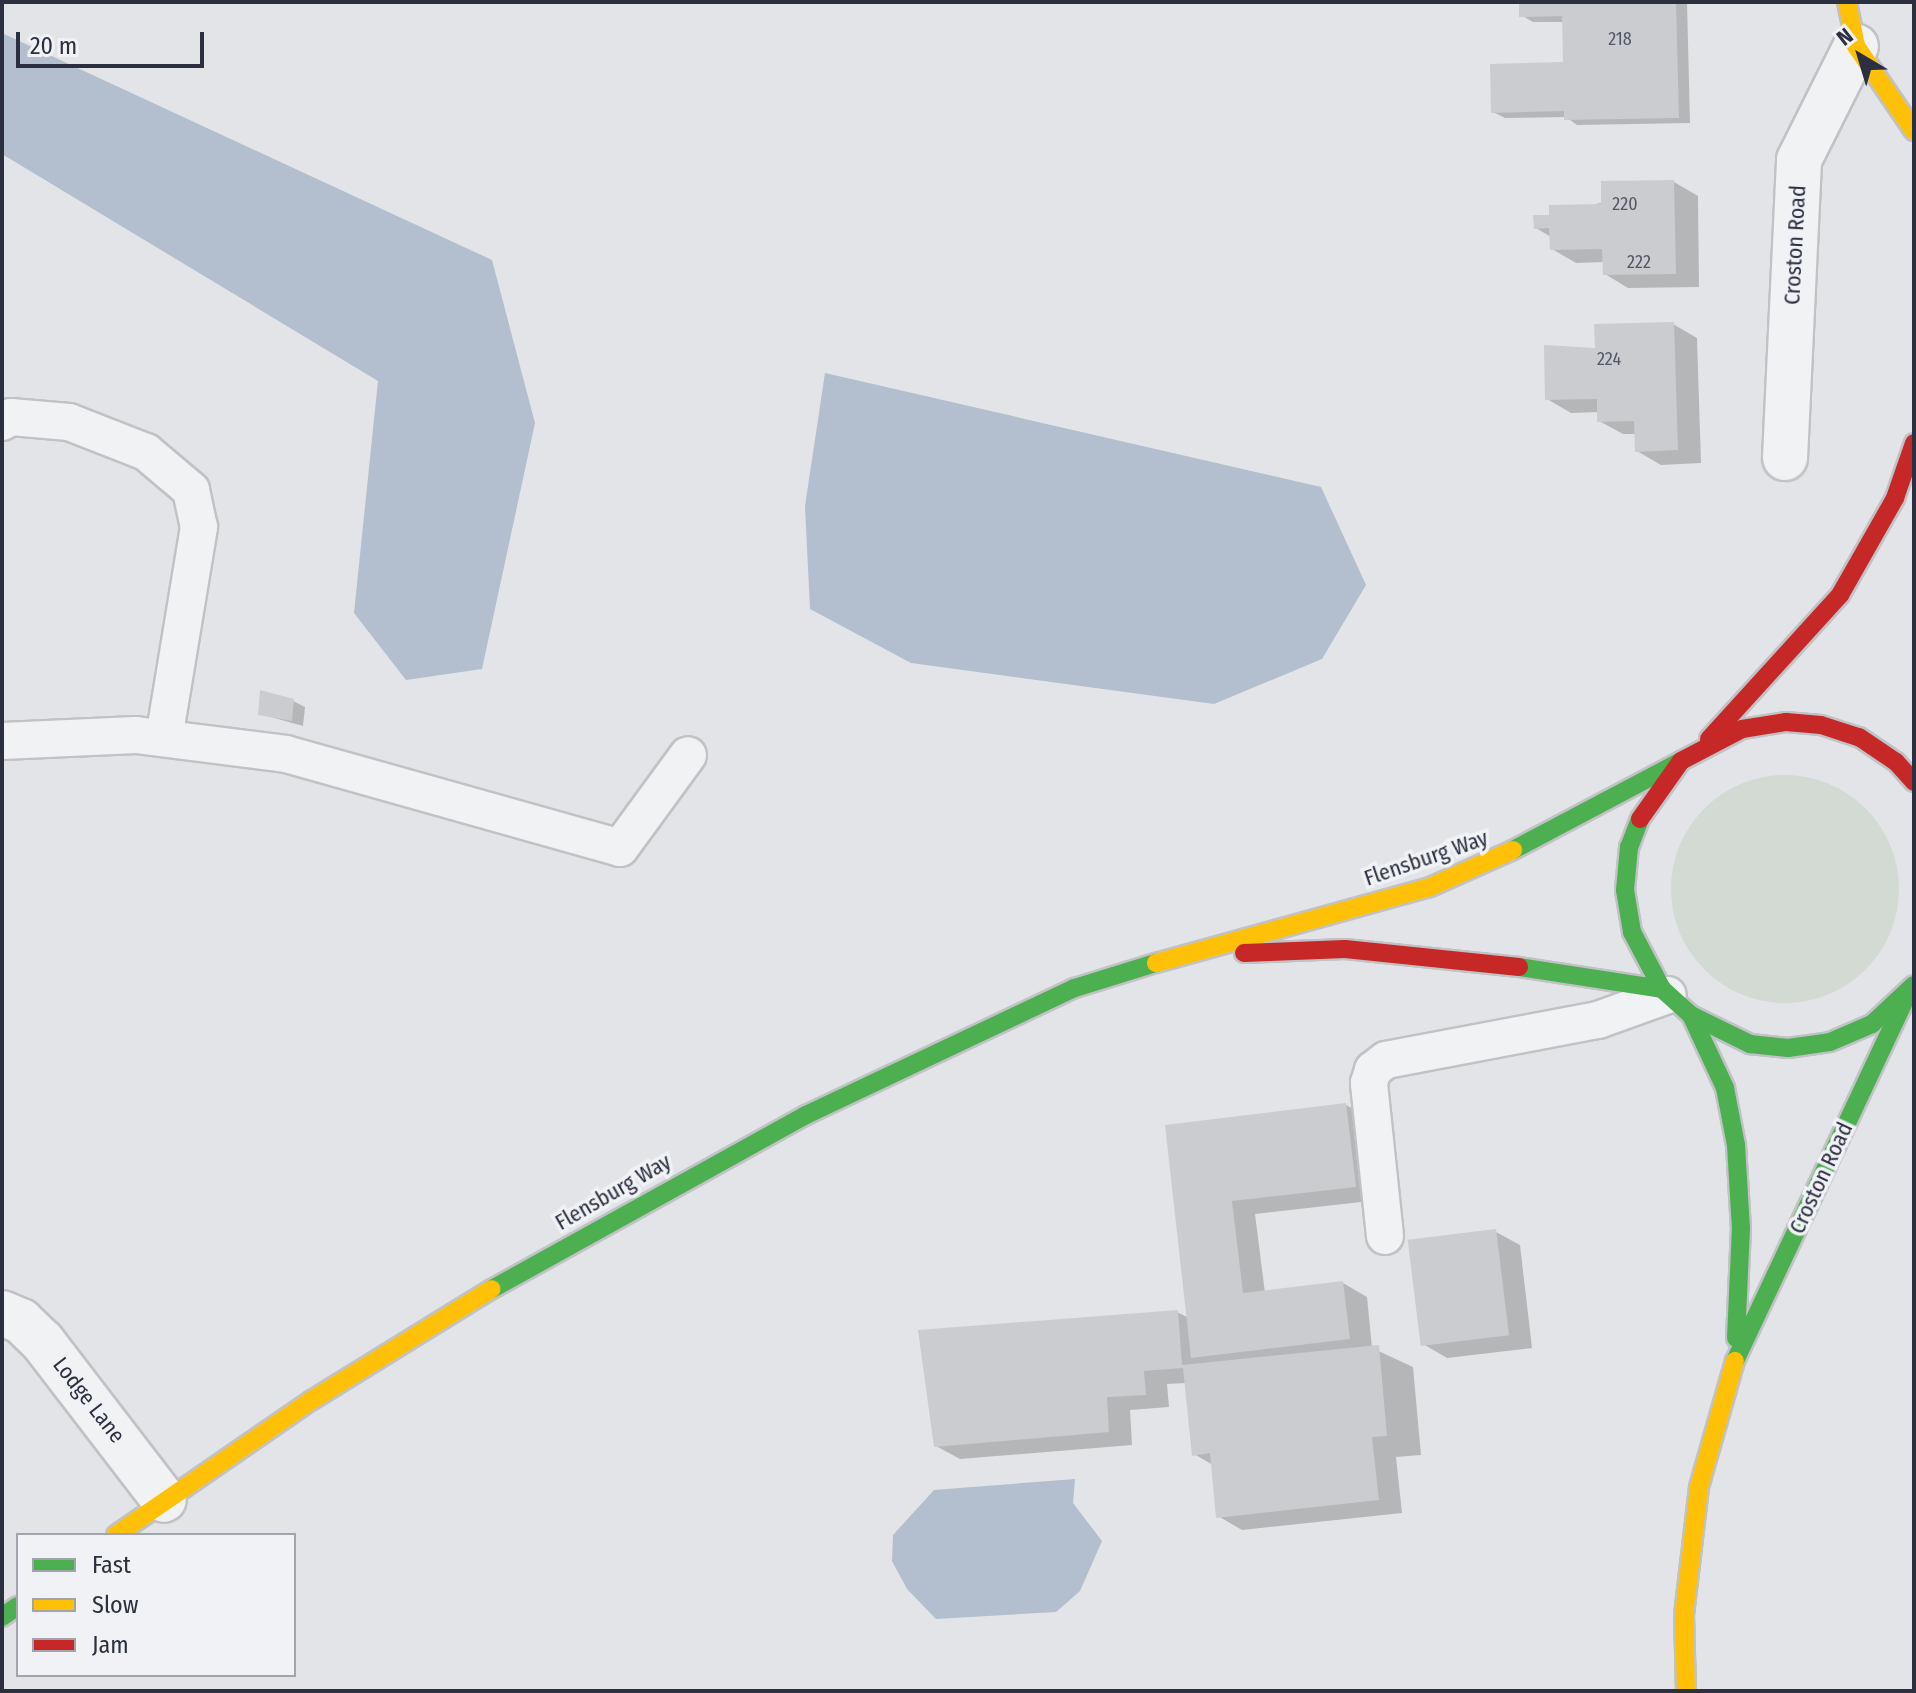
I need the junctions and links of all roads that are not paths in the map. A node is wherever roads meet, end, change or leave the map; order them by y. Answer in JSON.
{"nodes":[{"id":1,"x":1847,"y":2,"type":"edge"},
{"id":2,"x":1856,"y":46,"type":"junction"},
{"id":3,"x":1914,"y":131,"type":"edge"},
{"id":4,"x":2,"y":422,"type":"edge"},
{"id":5,"x":1914,"y":443,"type":"edge"},
{"id":6,"x":1785,"y":458,"type":"dead end"},
{"id":7,"x":164,"y":738,"type":"junction"},
{"id":8,"x":2,"y":741,"type":"edge"},
{"id":9,"x":1701,"y":747,"type":"junction"},
{"id":10,"x":688,"y":755,"type":"dead end"},
{"id":11,"x":1681,"y":761,"type":"junction"},
{"id":12,"x":1914,"y":782,"type":"edge"},
{"id":13,"x":1170,"y":956,"type":"junction"},
{"id":14,"x":1910,"y":990,"type":"edge"},
{"id":15,"x":1673,"y":1000,"type":"junction"},
{"id":16,"x":1385,"y":1236,"type":"dead end"},
{"id":17,"x":2,"y":1313,"type":"edge"},
{"id":18,"x":1735,"y":1361,"type":"junction"},
{"id":19,"x":164,"y":1500,"type":"junction"},
{"id":20,"x":119,"y":1533,"type":"edge"},
{"id":21,"x":1686,"y":1691,"type":"edge"}],
"edges":[{"from":1,"to":2,"type":"main road"},
{"from":2,"to":3,"type":"main road"},
{"from":2,"to":6,"type":"street","name":"Croston Road"},
{"from":4,"to":7,"type":"lane"},
{"from":5,"to":9,"type":"main road"},
{"from":7,"to":8,"type":"lane"},
{"from":7,"to":10,"type":"lane"},
{"from":9,"to":11,"type":"main road"},
{"from":9,"to":12,"type":"main road"},
{"from":11,"to":13,"type":"main road","name":"Flensburg Way"},
{"from":11,"to":15,"type":"main road","name":"Croston Road"},
{"from":13,"to":15,"type":"main road","name":"Flensburg Way"},
{"from":13,"to":19,"type":"main road","name":"Flensburg Way"},
{"from":14,"to":15,"type":"main road","name":"Flensburg Way"},
{"from":14,"to":18,"type":"main road","name":"Croston Road"},
{"from":15,"to":16,"type":"lane"},
{"from":15,"to":18,"type":"main road","name":"Croston Road"},
{"from":17,"to":19,"type":"street","name":"Lodge Lane"},
{"from":18,"to":21,"type":"main road","name":"Croston Road"},
{"from":19,"to":20,"type":"main road","name":"Flensburg Way"}]}
